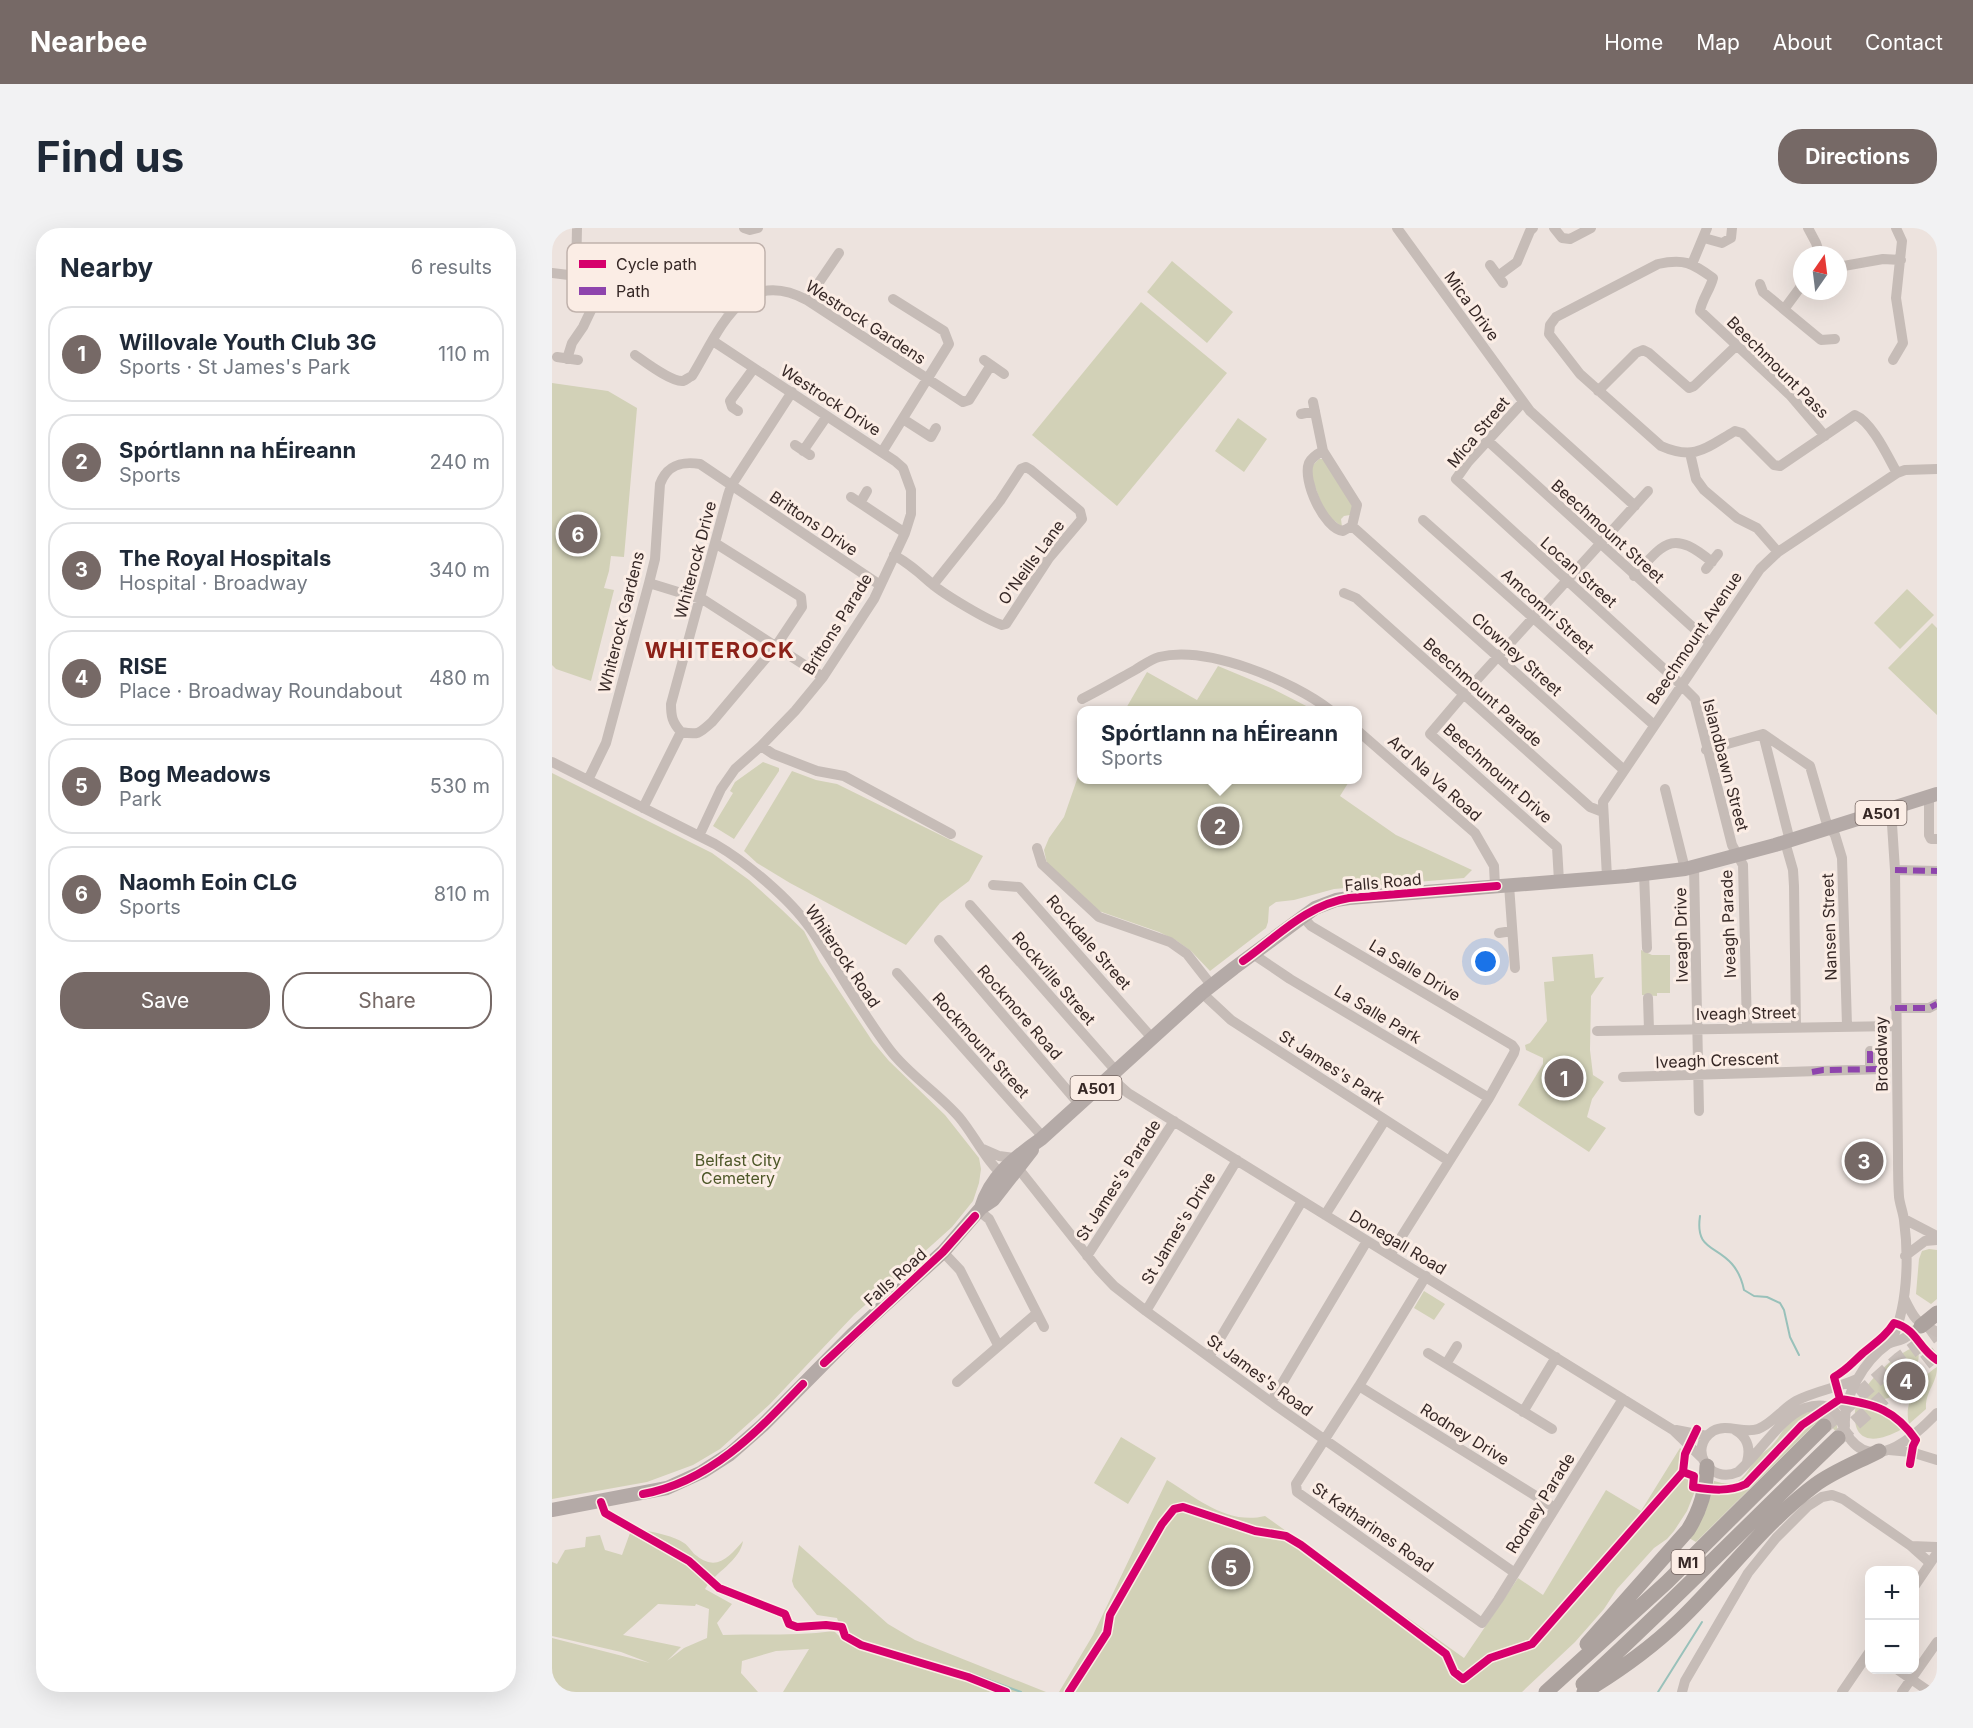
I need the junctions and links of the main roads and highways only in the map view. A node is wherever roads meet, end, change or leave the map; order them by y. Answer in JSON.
{"nodes":[{"id":1,"x":1933,"y":796,"type":"edge"},
{"id":2,"x":1937,"y":1314,"type":"edge"},
{"id":3,"x":1921,"y":1326,"type":"road end"},
{"id":4,"x":1824,"y":1425,"type":"tunnel mouth"},
{"id":5,"x":1841,"y":1434,"type":"tunnel mouth"},
{"id":6,"x":1877,"y":1451,"type":"road end"},
{"id":7,"x":1705,"y":1462,"type":"road end"},
{"id":8,"x":552,"y":1510,"type":"edge"},
{"id":9,"x":1546,"y":1692,"type":"edge"},
{"id":10,"x":1575,"y":1692,"type":"edge"},
{"id":11,"x":1584,"y":1692,"type":"edge"}],
"edges":[{"from":1,"to":8,"type":"main road","name":"Falls Road","number":"A501"},
{"from":2,"to":3,"type":"highway"},
{"from":4,"to":9,"type":"highway","number":"M1"},
{"from":5,"to":10,"type":"highway","number":"M1"},
{"from":6,"to":11,"type":"highway"},
{"from":7,"to":9,"type":"highway"}]}
